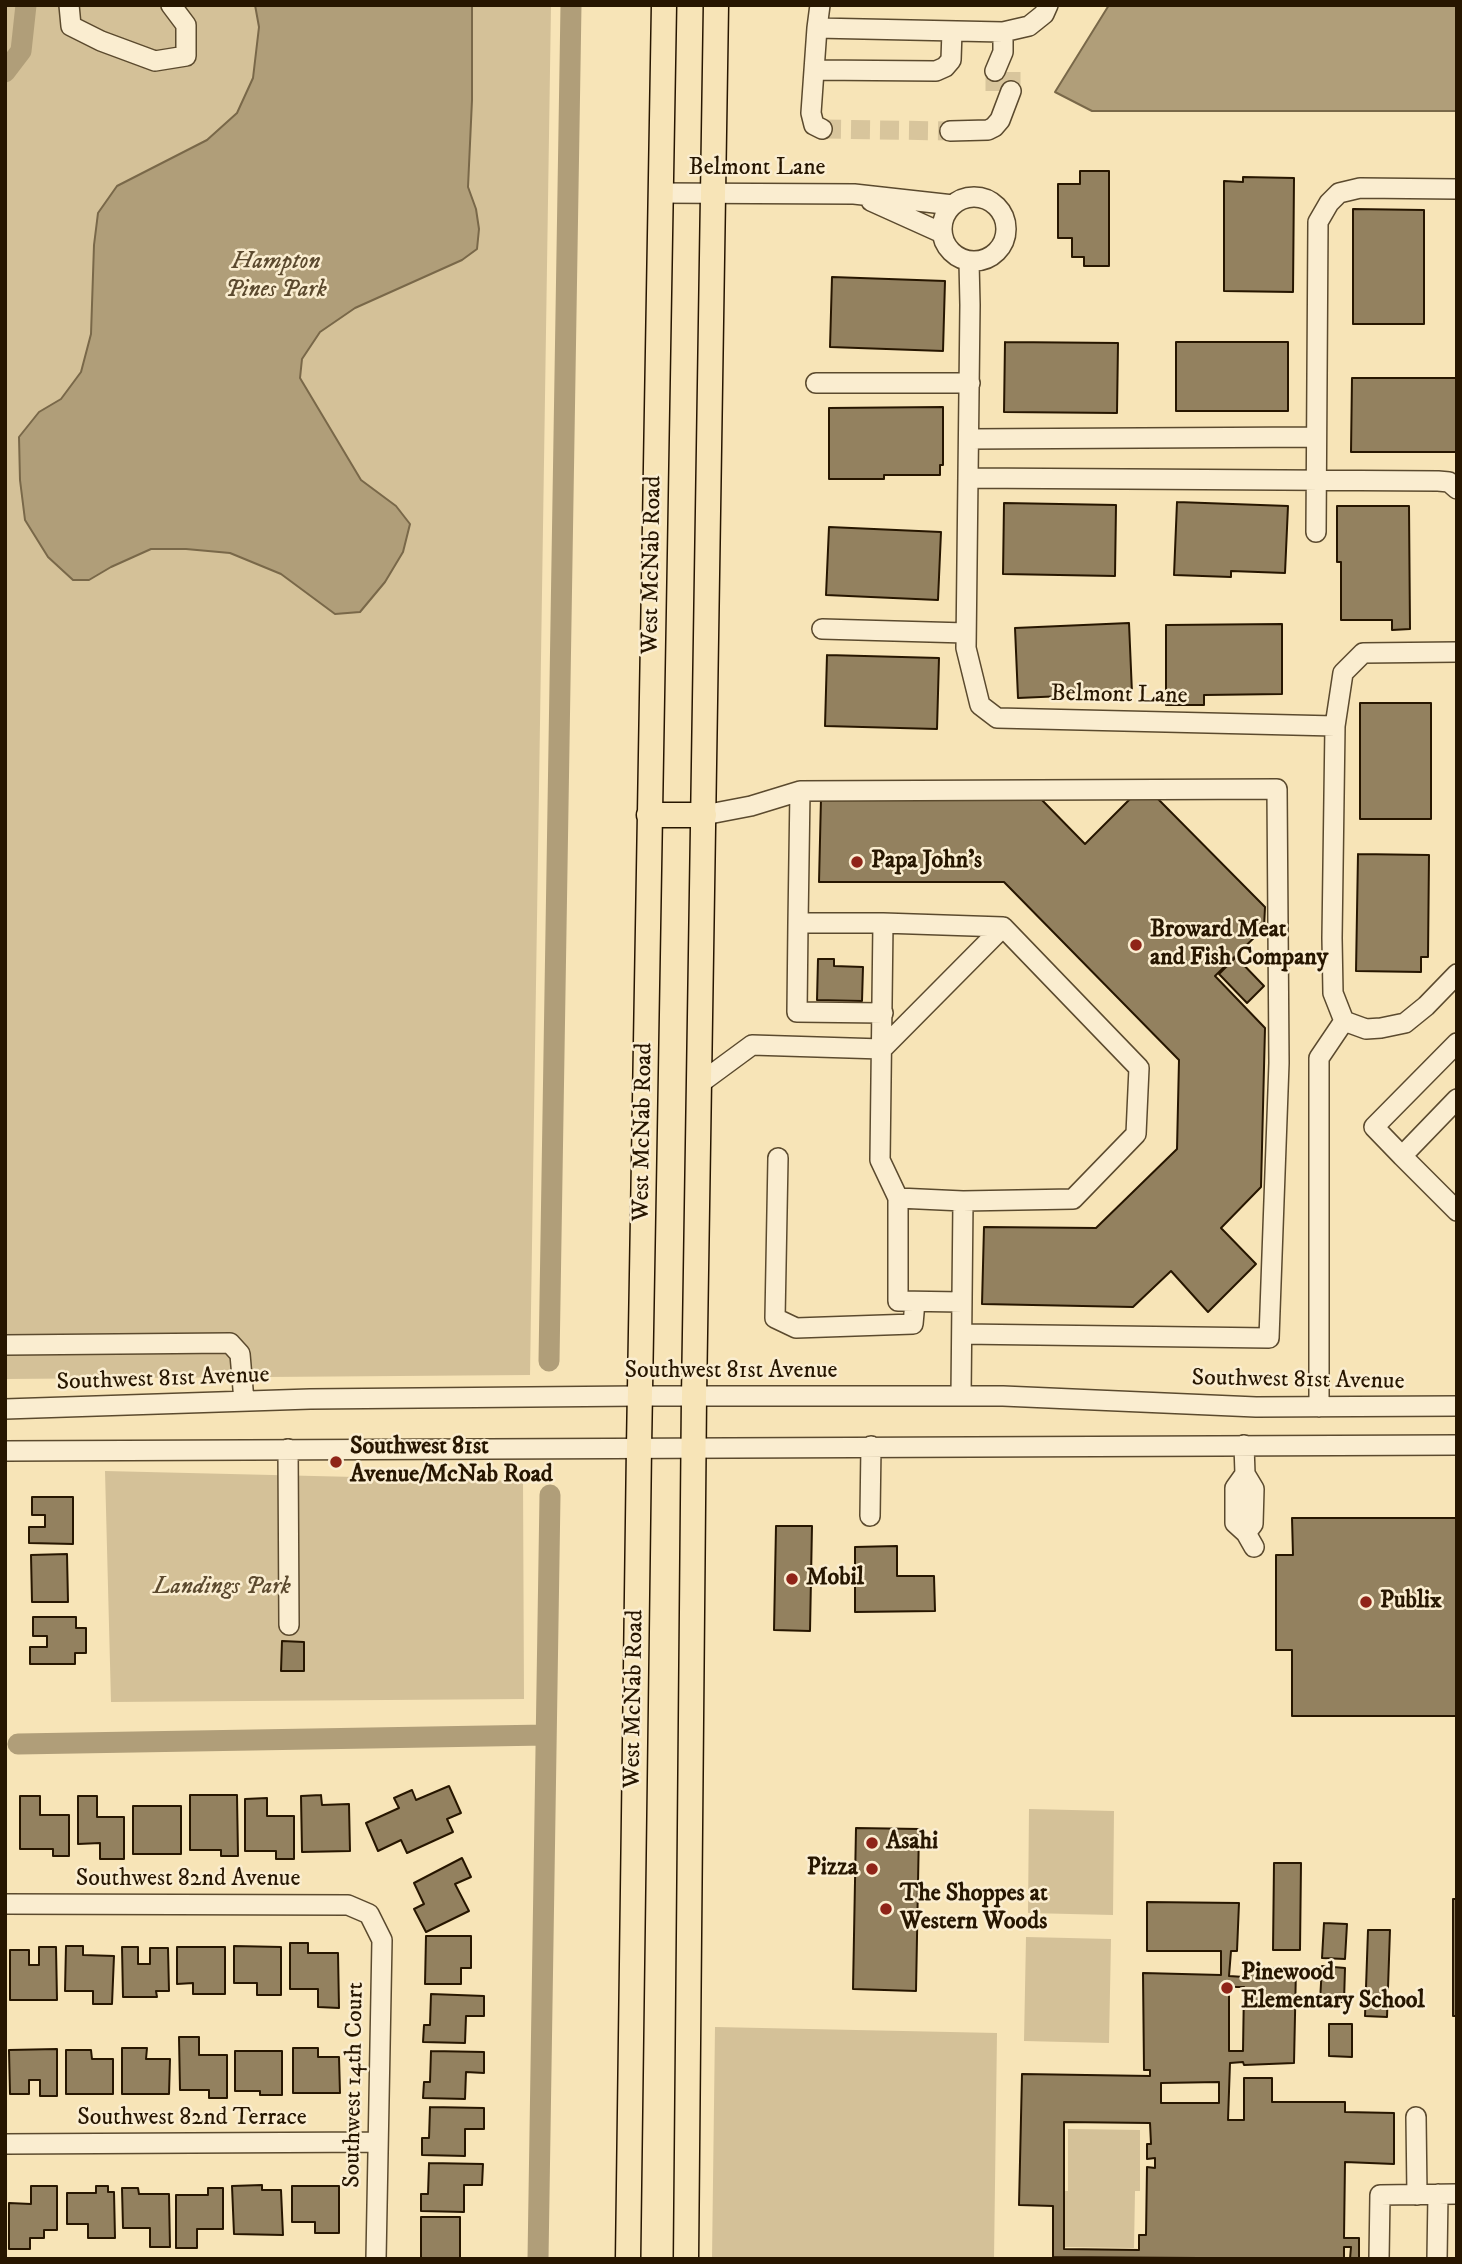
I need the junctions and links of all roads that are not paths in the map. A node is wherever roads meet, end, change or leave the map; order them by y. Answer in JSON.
{"nodes":[{"id":1,"x":69,"y":5,"type":"edge"},
{"id":2,"x":171,"y":5,"type":"edge"},
{"id":3,"x":664,"y":5,"type":"edge"},
{"id":4,"x":716,"y":5,"type":"edge"},
{"id":5,"x":820,"y":5,"type":"edge"},
{"id":6,"x":1048,"y":5,"type":"edge"},
{"id":7,"x":817,"y":28,"type":"junction"},
{"id":8,"x":952,"y":30,"type":"junction"},
{"id":9,"x":1003,"y":32,"type":"junction"},
{"id":10,"x":814,"y":70,"type":"junction"},
{"id":11,"x":822,"y":129,"type":"dead end"},
{"id":12,"x":950,"y":131,"type":"tunnel mouth"},
{"id":13,"x":1457,"y":189,"type":"edge"},
{"id":14,"x":659,"y":193,"type":"junction"},
{"id":15,"x":715,"y":193,"type":"junction"},
{"id":16,"x":855,"y":194,"type":"junction"},
{"id":17,"x":953,"y":205,"type":"junction"},
{"id":18,"x":942,"y":233,"type":"junction"},
{"id":19,"x":969,"y":261,"type":"junction"},
{"id":20,"x":816,"y":383,"type":"dead end"},
{"id":21,"x":970,"y":383,"type":"junction"},
{"id":22,"x":1317,"y":437,"type":"junction"},
{"id":23,"x":969,"y":439,"type":"junction"},
{"id":24,"x":968,"y":478,"type":"junction"},
{"id":25,"x":1316,"y":479,"type":"junction"},
{"id":26,"x":1457,"y":489,"type":"edge"},
{"id":27,"x":1316,"y":532,"type":"dead end"},
{"id":28,"x":822,"y":629,"type":"dead end"},
{"id":29,"x":966,"y":633,"type":"junction"},
{"id":30,"x":1457,"y":652,"type":"edge"},
{"id":31,"x":1335,"y":726,"type":"junction"},
{"id":32,"x":800,"y":791,"type":"junction"},
{"id":33,"x":649,"y":815,"type":"junction"},
{"id":34,"x":704,"y":815,"type":"junction"},
{"id":35,"x":798,"y":923,"type":"junction"},
{"id":36,"x":883,"y":923,"type":"junction"},
{"id":37,"x":1003,"y":927,"type":"junction"},
{"id":38,"x":1457,"y":974,"type":"edge"},
{"id":39,"x":883,"y":1013,"type":"junction"},
{"id":40,"x":1344,"y":1021,"type":"junction"},
{"id":41,"x":1457,"y":1043,"type":"edge"},
{"id":42,"x":882,"y":1049,"type":"junction"},
{"id":43,"x":699,"y":1084,"type":"junction"},
{"id":44,"x":1457,"y":1100,"type":"edge"},
{"id":45,"x":1402,"y":1156,"type":"junction"},
{"id":46,"x":778,"y":1157,"type":"dead end"},
{"id":47,"x":898,"y":1198,"type":"junction"},
{"id":48,"x":964,"y":1201,"type":"junction"},
{"id":49,"x":1457,"y":1212,"type":"edge"},
{"id":50,"x":915,"y":1302,"type":"junction"},
{"id":51,"x":962,"y":1302,"type":"junction"},
{"id":52,"x":962,"y":1334,"type":"junction"},
{"id":53,"x":5,"y":1345,"type":"edge"},
{"id":54,"x":639,"y":1396,"type":"junction"},
{"id":55,"x":694,"y":1396,"type":"junction"},
{"id":56,"x":961,"y":1396,"type":"junction"},
{"id":57,"x":244,"y":1401,"type":"junction"},
{"id":58,"x":1457,"y":1406,"type":"edge"},
{"id":59,"x":1319,"y":1407,"type":"junction"},
{"id":60,"x":5,"y":1409,"type":"edge"},
{"id":61,"x":1244,"y":1445,"type":"junction"},
{"id":62,"x":1457,"y":1445,"type":"edge"},
{"id":63,"x":871,"y":1446,"type":"junction"},
{"id":64,"x":639,"y":1447,"type":"junction"},
{"id":65,"x":693,"y":1447,"type":"junction"},
{"id":66,"x":288,"y":1449,"type":"junction"},
{"id":67,"x":5,"y":1451,"type":"edge"},
{"id":68,"x":870,"y":1516,"type":"dead end"},
{"id":69,"x":1250,"y":1540,"type":"dead end"},
{"id":70,"x":289,"y":1625,"type":"dead end"},
{"id":71,"x":5,"y":1904,"type":"edge"},
{"id":72,"x":369,"y":1914,"type":"joint"},
{"id":73,"x":1416,"y":2117,"type":"dead end"},
{"id":74,"x":378,"y":2142,"type":"junction"},
{"id":75,"x":5,"y":2144,"type":"edge"},
{"id":76,"x":1417,"y":2194,"type":"junction"},
{"id":77,"x":1447,"y":2194,"type":"edge"},
{"id":78,"x":376,"y":2259,"type":"edge"},
{"id":79,"x":628,"y":2259,"type":"edge"},
{"id":80,"x":687,"y":2259,"type":"edge"},
{"id":81,"x":1379,"y":2259,"type":"edge"},
{"id":82,"x":1437,"y":2259,"type":"edge"}],
"edges":[{"from":1,"to":2,"type":"street"},
{"from":3,"to":14,"type":"main road","name":"West McNab Road"},
{"from":4,"to":15,"type":"main road"},
{"from":5,"to":7,"type":"street"},
{"from":6,"to":9,"type":"street"},
{"from":7,"to":8,"type":"street"},
{"from":7,"to":10,"type":"street"},
{"from":8,"to":9,"type":"street"},
{"from":8,"to":10,"type":"street"},
{"from":9,"to":12,"type":"street"},
{"from":10,"to":11,"type":"street"},
{"from":13,"to":22,"type":"street"},
{"from":14,"to":15,"type":"street","name":"Belmont Lane"},
{"from":14,"to":33,"type":"main road","name":"West McNab Road"},
{"from":15,"to":16,"type":"street","name":"Belmont Lane"},
{"from":15,"to":34,"type":"main road"},
{"from":16,"to":17,"type":"street","name":"Belmont Lane"},
{"from":16,"to":18,"type":"street","name":"Belmont Lane"},
{"from":17,"to":18,"type":"street"},
{"from":17,"to":19,"type":"street","name":"Belmont Lane"},
{"from":18,"to":19,"type":"street","name":"Belmont Lane"},
{"from":19,"to":21,"type":"street","name":"Belmont Lane"},
{"from":20,"to":21,"type":"street"},
{"from":21,"to":23,"type":"street","name":"Belmont Lane"},
{"from":22,"to":23,"type":"street"},
{"from":22,"to":25,"type":"street"},
{"from":23,"to":24,"type":"street","name":"Belmont Lane"},
{"from":24,"to":25,"type":"street"},
{"from":24,"to":29,"type":"street","name":"Belmont Lane"},
{"from":25,"to":26,"type":"street"},
{"from":25,"to":27,"type":"street"},
{"from":28,"to":29,"type":"street"},
{"from":29,"to":31,"type":"street","name":"Belmont Lane"},
{"from":30,"to":31,"type":"street"},
{"from":31,"to":40,"type":"street"},
{"from":32,"to":34,"type":"street"},
{"from":32,"to":35,"type":"street"},
{"from":32,"to":52,"type":"street"},
{"from":33,"to":34,"type":"main road"},
{"from":33,"to":54,"type":"main road","name":"West McNab Road"},
{"from":34,"to":43,"type":"main road"},
{"from":35,"to":36,"type":"street"},
{"from":35,"to":39,"type":"street"},
{"from":36,"to":37,"type":"street"},
{"from":36,"to":39,"type":"street"},
{"from":37,"to":42,"type":"street"},
{"from":37,"to":48,"type":"street"},
{"from":38,"to":40,"type":"street"},
{"from":39,"to":42,"type":"street"},
{"from":40,"to":59,"type":"street"},
{"from":41,"to":45,"type":"street"},
{"from":42,"to":43,"type":"street"},
{"from":42,"to":47,"type":"street"},
{"from":43,"to":55,"type":"main road"},
{"from":44,"to":45,"type":"street"},
{"from":45,"to":49,"type":"street"},
{"from":46,"to":50,"type":"street"},
{"from":47,"to":48,"type":"street"},
{"from":47,"to":50,"type":"street"},
{"from":48,"to":51,"type":"street"},
{"from":50,"to":51,"type":"street"},
{"from":51,"to":52,"type":"street"},
{"from":52,"to":56,"type":"street"},
{"from":53,"to":57,"type":"street"},
{"from":54,"to":55,"type":"street","name":"Southwest 81st Avenue"},
{"from":54,"to":57,"type":"street","name":"Southwest 81st Avenue"},
{"from":54,"to":64,"type":"main road","name":"West McNab Road"},
{"from":55,"to":56,"type":"street","name":"Southwest 81st Avenue"},
{"from":55,"to":65,"type":"main road"},
{"from":56,"to":59,"type":"street","name":"Southwest 81st Avenue"},
{"from":57,"to":60,"type":"street","name":"Southwest 81st Avenue"},
{"from":58,"to":59,"type":"street","name":"Southwest 81st Avenue"},
{"from":61,"to":62,"type":"street"},
{"from":61,"to":63,"type":"street"},
{"from":61,"to":69,"type":"street"},
{"from":63,"to":65,"type":"street"},
{"from":63,"to":68,"type":"street"},
{"from":64,"to":65,"type":"street"},
{"from":64,"to":66,"type":"street"},
{"from":64,"to":79,"type":"main road","name":"West McNab Road"},
{"from":65,"to":80,"type":"main road"},
{"from":66,"to":67,"type":"street"},
{"from":66,"to":70,"type":"street"},
{"from":71,"to":72,"type":"street","name":"Southwest 82nd Avenue"},
{"from":72,"to":74,"type":"street","name":"Southwest 14th Court"},
{"from":73,"to":76,"type":"street"},
{"from":74,"to":75,"type":"street","name":"Southwest 82nd Terrace"},
{"from":74,"to":78,"type":"street","name":"Southwest 14th Court"},
{"from":76,"to":77,"type":"street"},
{"from":76,"to":81,"type":"street"},
{"from":77,"to":82,"type":"street"}]}
